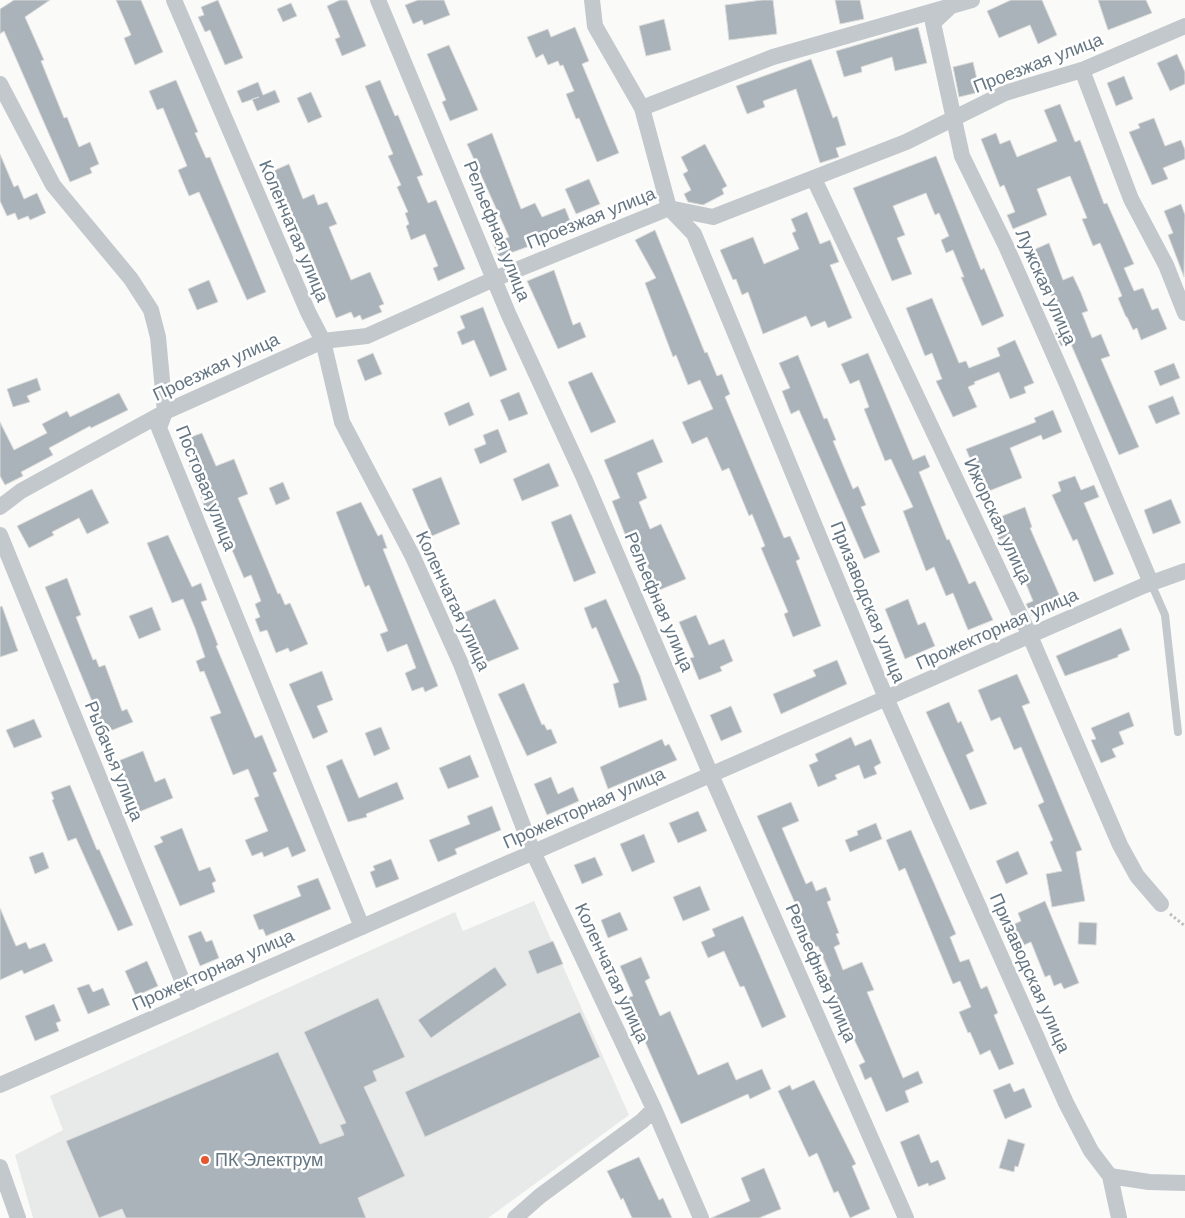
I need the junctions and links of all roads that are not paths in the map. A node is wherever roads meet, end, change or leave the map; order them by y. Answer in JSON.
{"nodes":[{"id":1,"x":174,"y":0,"type":"edge"},
{"id":2,"x":378,"y":0,"type":"edge"},
{"id":3,"x":592,"y":0,"type":"edge"},
{"id":4,"x":972,"y":0,"type":"edge"},
{"id":5,"x":950,"y":7,"type":"junction"},
{"id":6,"x":1185,"y":26,"type":"edge"},
{"id":7,"x":1082,"y":70,"type":"junction"},
{"id":8,"x":0,"y":84,"type":"edge"},
{"id":9,"x":642,"y":108,"type":"junction"},
{"id":10,"x":953,"y":119,"type":"junction"},
{"id":11,"x":814,"y":179,"type":"junction"},
{"id":12,"x":669,"y":208,"type":"junction"},
{"id":13,"x":494,"y":279,"type":"junction"},
{"id":14,"x":1185,"y":313,"type":"edge"},
{"id":15,"x":323,"y":341,"type":"junction"},
{"id":16,"x":164,"y":412,"type":"junction"},
{"id":17,"x":0,"y":507,"type":"edge"},
{"id":18,"x":0,"y":536,"type":"edge"},
{"id":19,"x":1185,"y":571,"type":"edge"},
{"id":20,"x":1150,"y":583,"type":"junction"},
{"id":21,"x":1030,"y":636,"type":"junction"},
{"id":22,"x":886,"y":698,"type":"junction"},
{"id":23,"x":1178,"y":732,"type":"dead end"},
{"id":24,"x":711,"y":775,"type":"junction"},
{"id":25,"x":534,"y":852,"type":"junction"},
{"id":26,"x":1161,"y":904,"type":"dead end"},
{"id":27,"x":362,"y":927,"type":"junction"},
{"id":28,"x":191,"y":1002,"type":"junction"},
{"id":29,"x":0,"y":1085,"type":"edge"},
{"id":30,"x":654,"y":1109,"type":"junction"},
{"id":31,"x":0,"y":1167,"type":"edge"},
{"id":32,"x":1110,"y":1176,"type":"junction"},
{"id":33,"x":1185,"y":1183,"type":"edge"},
{"id":34,"x":18,"y":1218,"type":"edge"},
{"id":35,"x":515,"y":1218,"type":"edge"},
{"id":36,"x":701,"y":1218,"type":"edge"},
{"id":37,"x":906,"y":1218,"type":"edge"},
{"id":38,"x":1119,"y":1218,"type":"edge"}],
"edges":[{"from":1,"to":15,"type":"street","name":"Коленчатая улица"},
{"from":2,"to":13,"type":"street","name":"Рельефная улица"},
{"from":3,"to":9,"type":"street","name":"Призаводская улица"},
{"from":4,"to":5,"type":"street"},
{"from":5,"to":9,"type":"street"},
{"from":5,"to":10,"type":"street","name":"Лужская улица"},
{"from":6,"to":7,"type":"street","name":"Проезжая улица"},
{"from":7,"to":10,"type":"street","name":"Проезжая улица"},
{"from":7,"to":14,"type":"street"},
{"from":8,"to":16,"type":"street","name":"Постовая улица"},
{"from":9,"to":12,"type":"street","name":"Призаводская улица"},
{"from":10,"to":11,"type":"street","name":"Проезжая улица"},
{"from":10,"to":20,"type":"street","name":"Лужская улица"},
{"from":11,"to":12,"type":"street","name":"Проезжая улица"},
{"from":11,"to":21,"type":"street","name":"Ижорская улица"},
{"from":12,"to":13,"type":"street","name":"Проезжая улица"},
{"from":12,"to":22,"type":"street","name":"Призаводская улица"},
{"from":13,"to":15,"type":"street","name":"Проезжая улица"},
{"from":13,"to":24,"type":"street","name":"Рельефная улица"},
{"from":15,"to":16,"type":"street","name":"Проезжая улица"},
{"from":15,"to":25,"type":"street","name":"Коленчатая улица"},
{"from":16,"to":17,"type":"street","name":"Проезжая улица"},
{"from":16,"to":27,"type":"street","name":"Постовая улица"},
{"from":18,"to":28,"type":"street","name":"Рыбачья улица"},
{"from":19,"to":20,"type":"street","name":"Прожекторная улица"},
{"from":20,"to":21,"type":"street","name":"Прожекторная улица"},
{"from":20,"to":23,"type":"lane"},
{"from":21,"to":22,"type":"street","name":"Прожекторная улица"},
{"from":21,"to":26,"type":"street","name":"Ижорская улица"},
{"from":22,"to":24,"type":"street","name":"Прожекторная улица"},
{"from":22,"to":32,"type":"street","name":"Призаводская улица"},
{"from":24,"to":25,"type":"street","name":"Прожекторная улица"},
{"from":24,"to":37,"type":"street","name":"Рельефная улица"},
{"from":25,"to":27,"type":"street","name":"Прожекторная улица"},
{"from":25,"to":30,"type":"street","name":"Коленчатая улица"},
{"from":27,"to":28,"type":"street","name":"Прожекторная улица"},
{"from":28,"to":29,"type":"street","name":"Прожекторная улица"},
{"from":30,"to":35,"type":"street"},
{"from":30,"to":36,"type":"street","name":"Коленчатая улица"},
{"from":31,"to":34,"type":"street"},
{"from":32,"to":33,"type":"street"},
{"from":32,"to":38,"type":"street","name":"Призаводская улица"}]}
